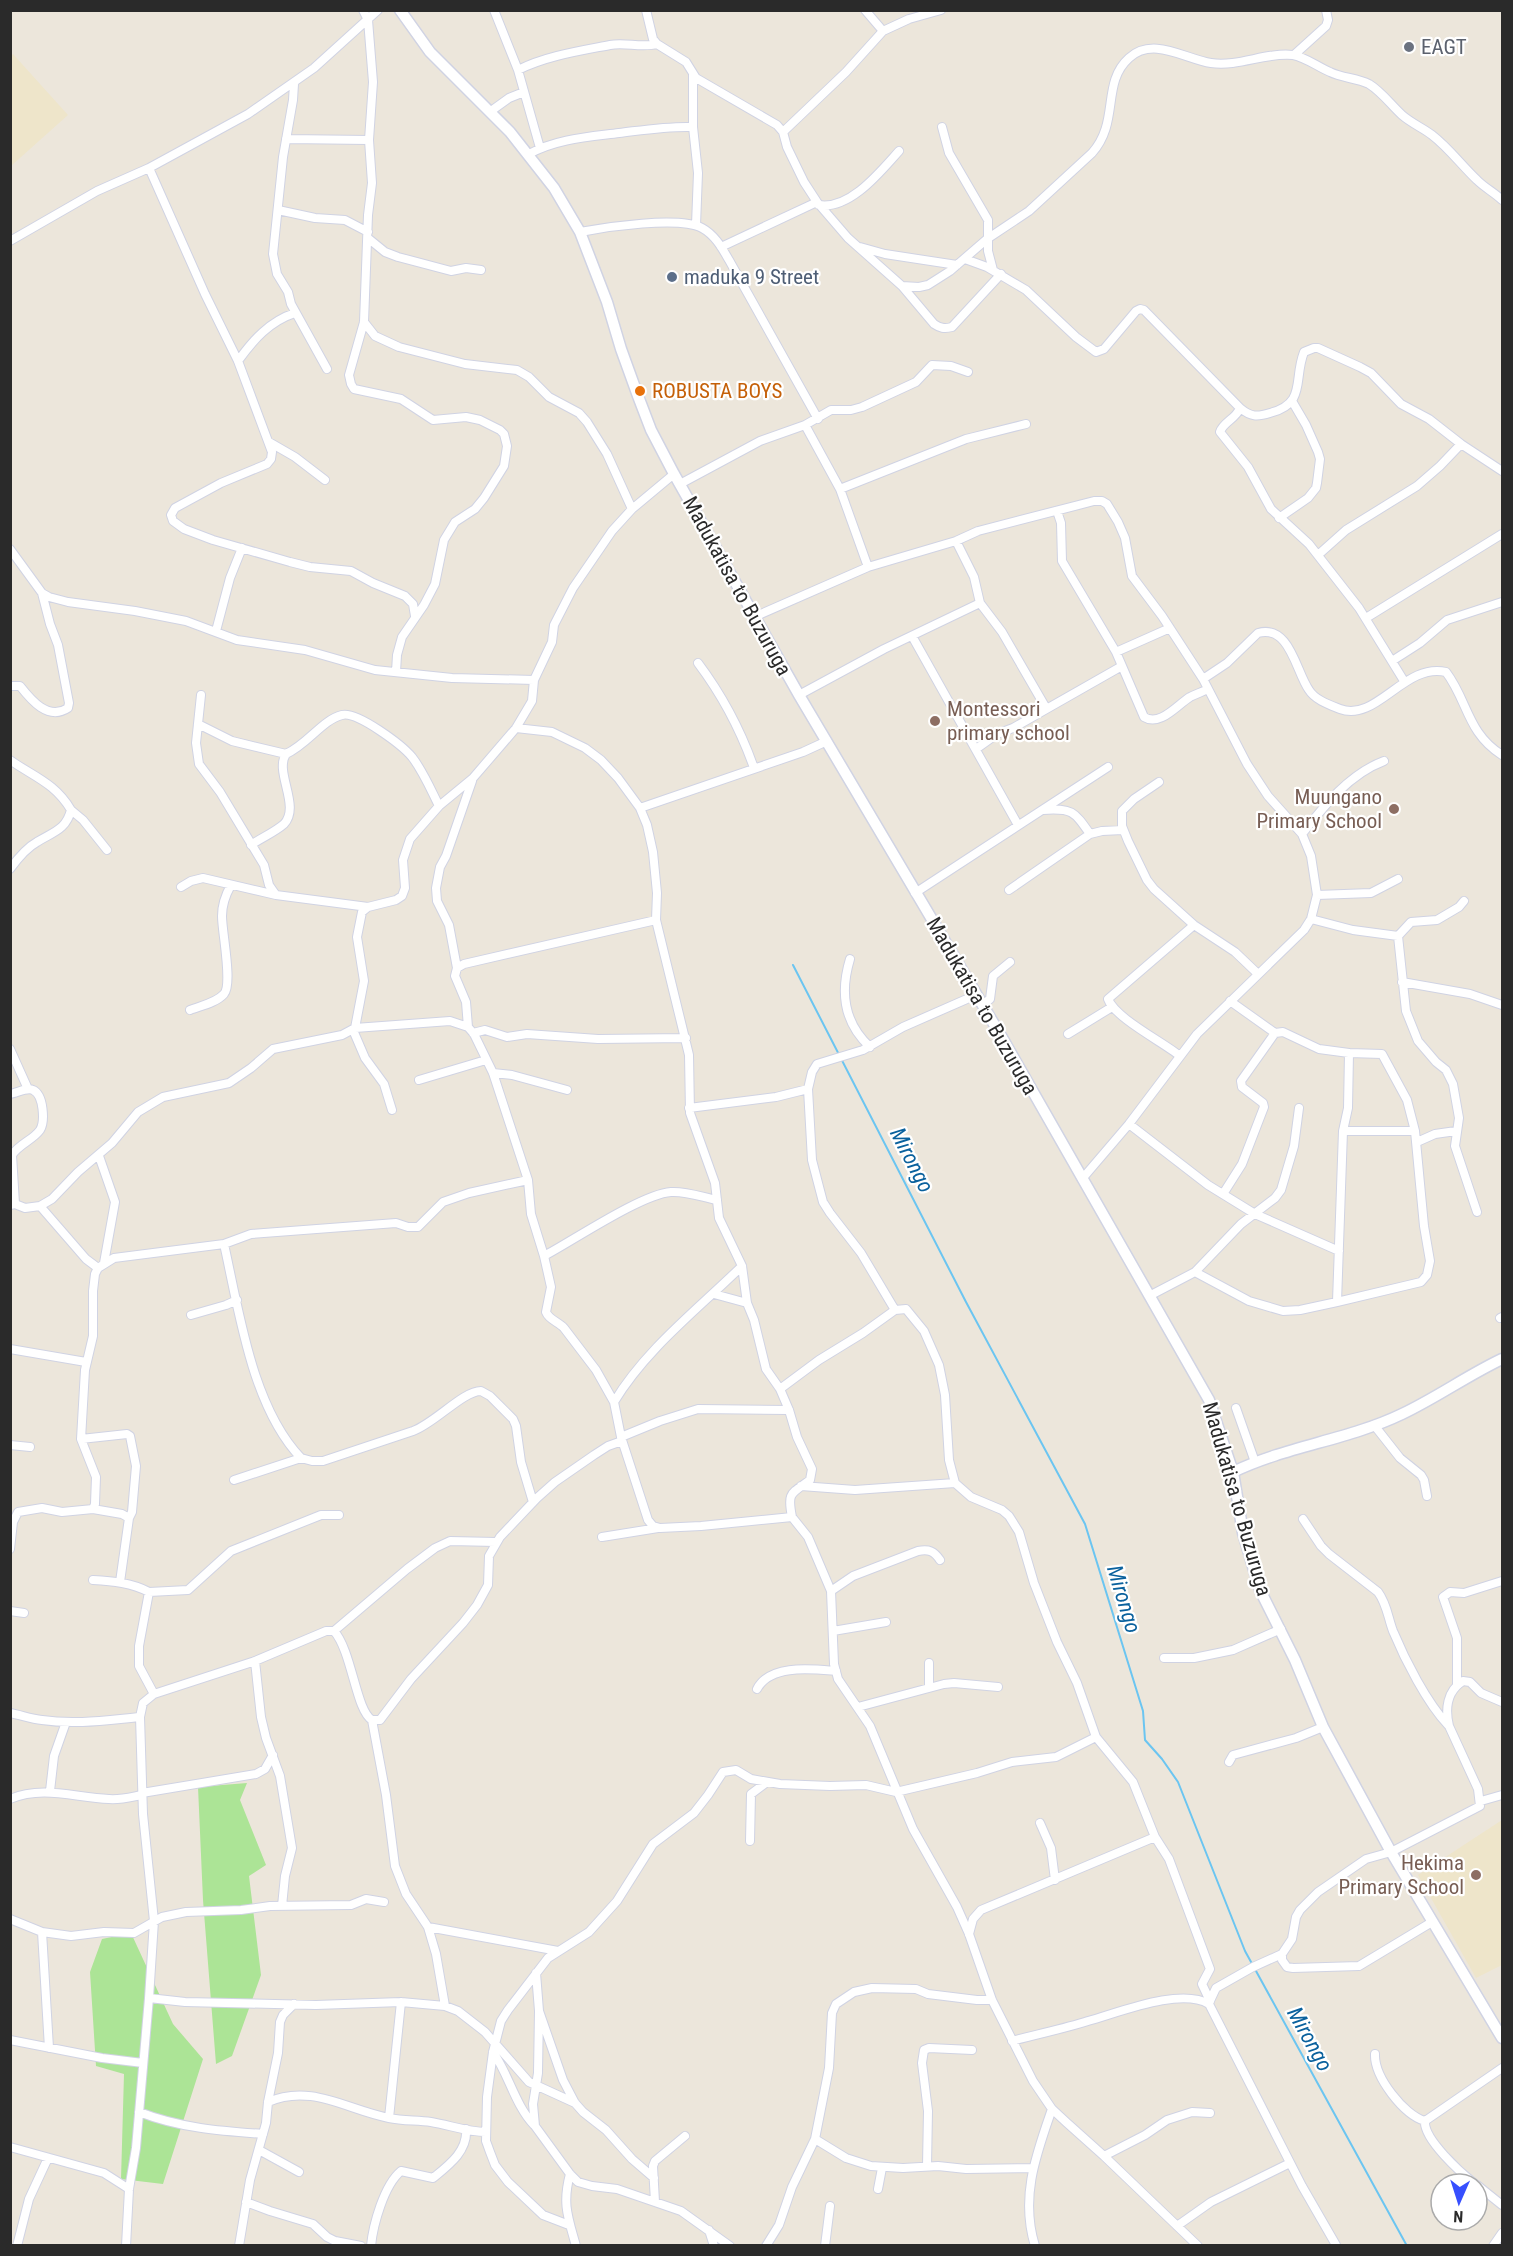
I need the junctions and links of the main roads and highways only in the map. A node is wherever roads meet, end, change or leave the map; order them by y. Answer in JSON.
{"nodes":[{"id":1,"x":400,"y":10,"type":"edge"},
{"id":2,"x":1503,"y":1359,"type":"edge"},
{"id":3,"x":1233,"y":1472,"type":"junction"},
{"id":4,"x":1503,"y":2038,"type":"edge"}],
"edges":[{"from":1,"to":3,"type":"main road","name":"Madukatisa to Buzuruga"},
{"from":2,"to":3,"type":"main road"},
{"from":3,"to":4,"type":"main road","name":"Madukatisa to Buzuruga"}]}
